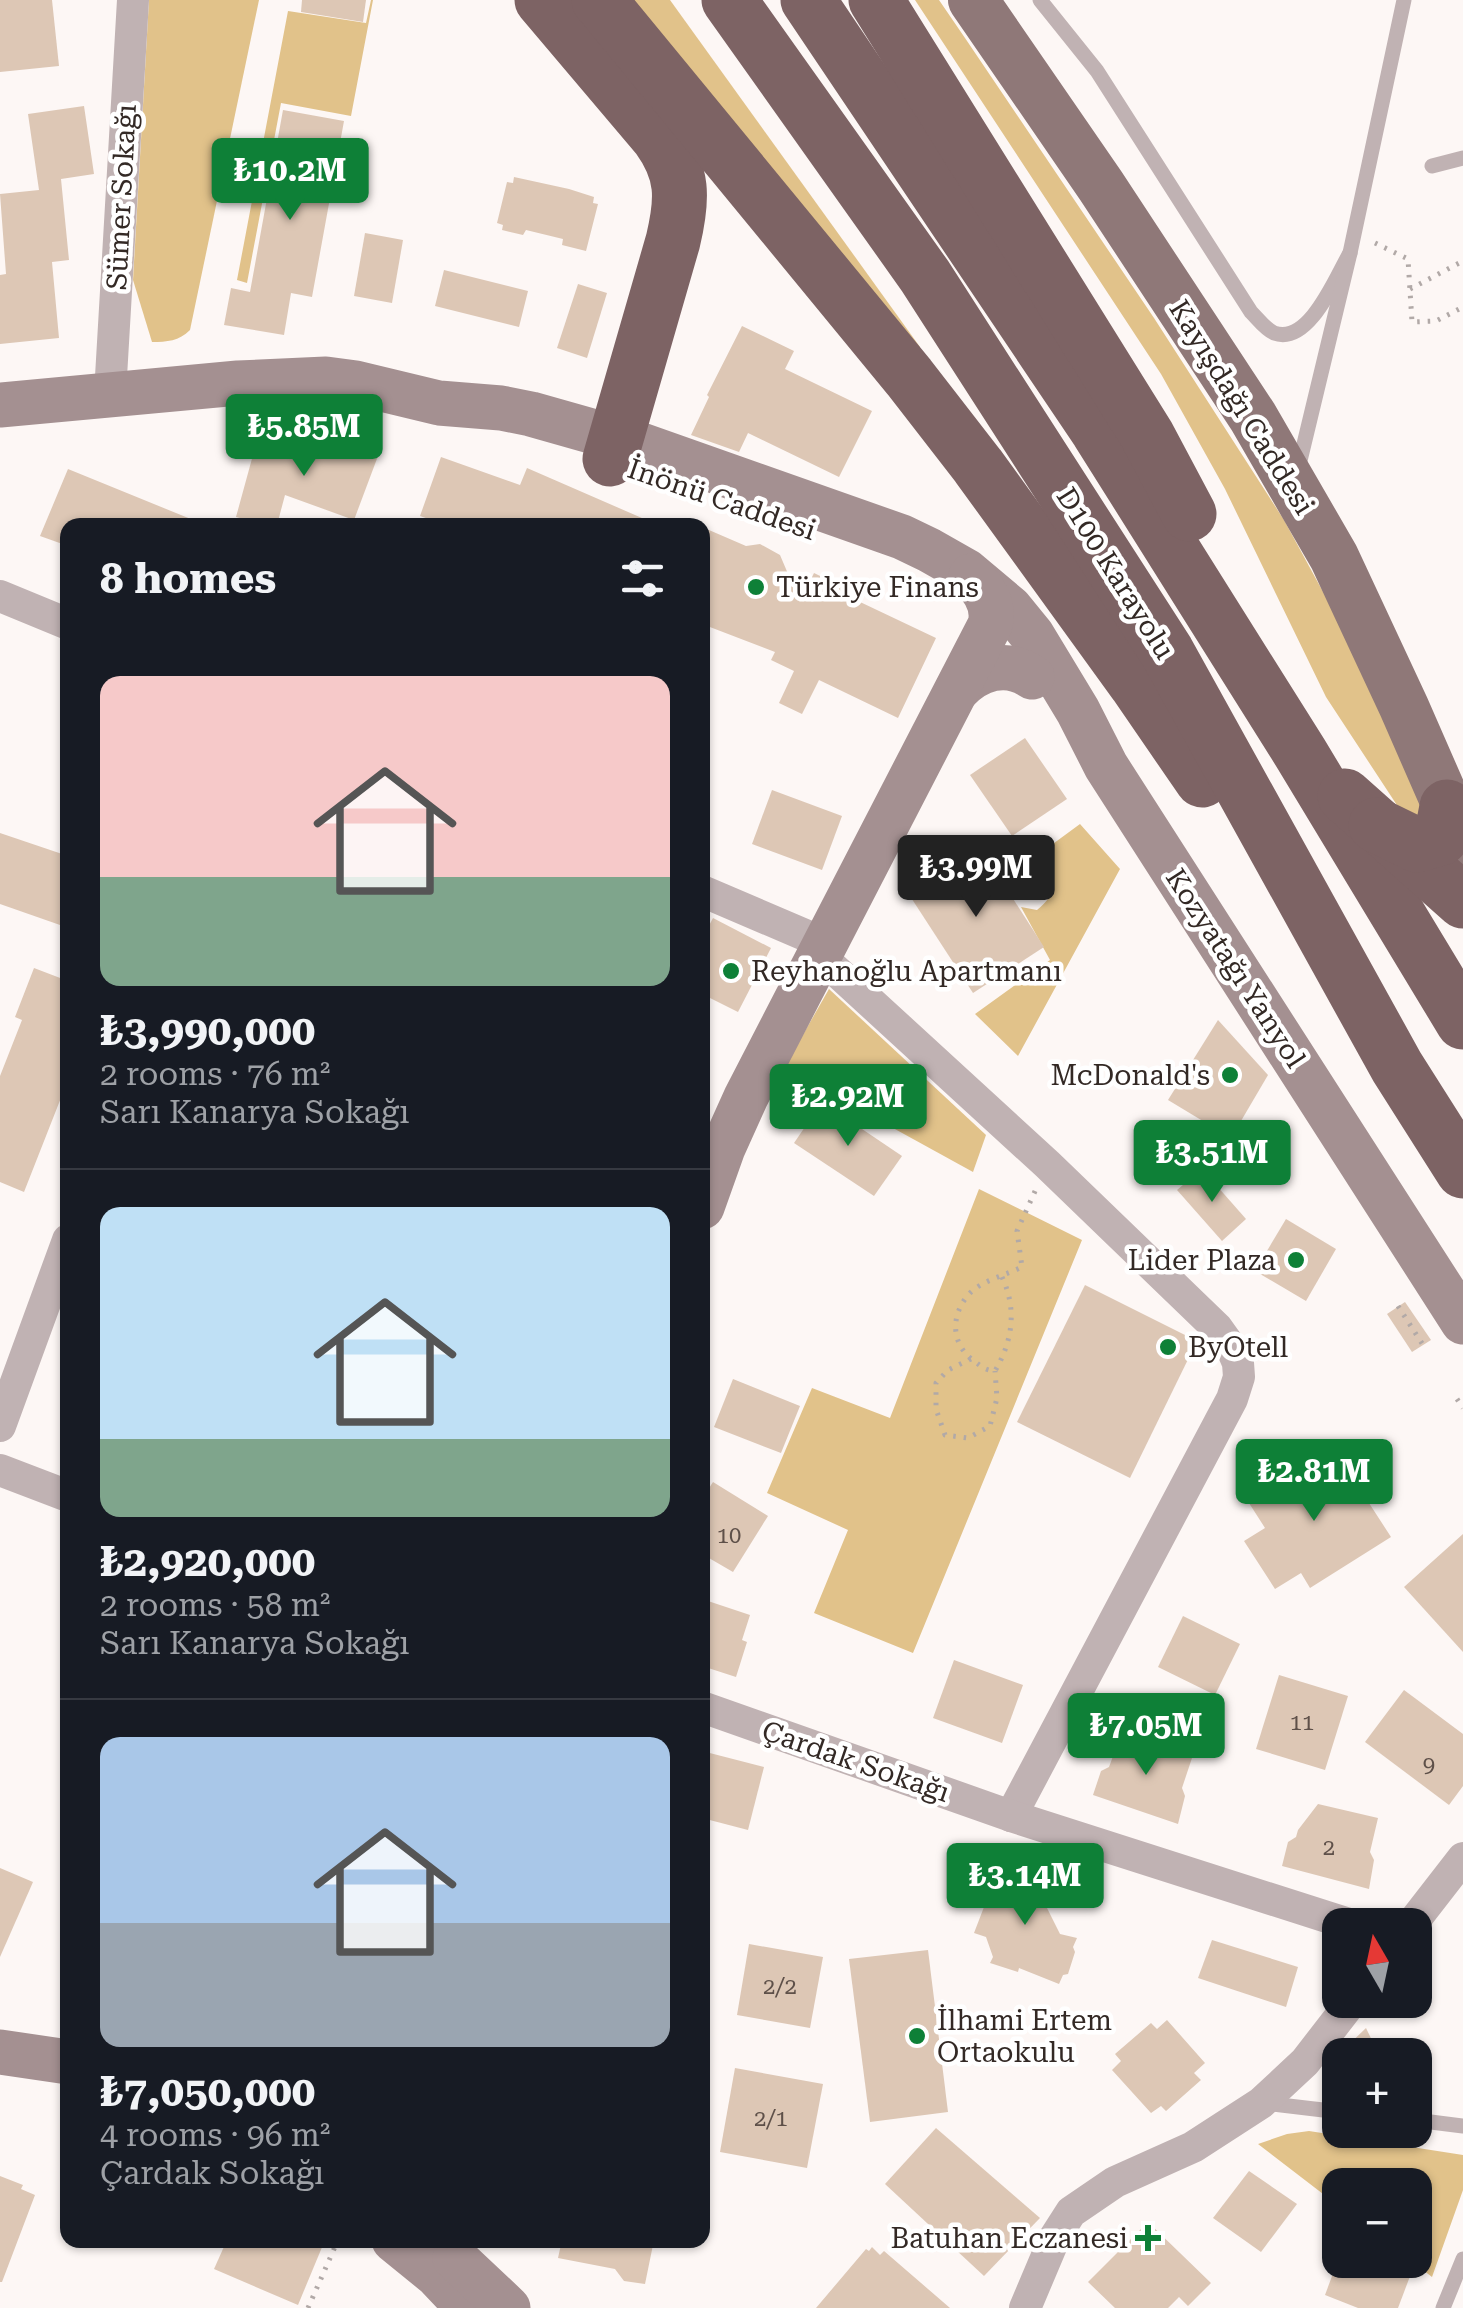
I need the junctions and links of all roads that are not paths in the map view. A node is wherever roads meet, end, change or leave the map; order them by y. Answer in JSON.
{"nodes":[{"id":1,"x":133,"y":0,"type":"edge"},
{"id":2,"x":542,"y":0,"type":"edge"},
{"id":3,"x":599,"y":0,"type":"edge"},
{"id":4,"x":729,"y":0,"type":"edge"},
{"id":5,"x":808,"y":0,"type":"edge"},
{"id":6,"x":876,"y":0,"type":"edge"},
{"id":7,"x":973,"y":0,"type":"edge"},
{"id":8,"x":1040,"y":0,"type":"edge"},
{"id":9,"x":1404,"y":0,"type":"edge"},
{"id":10,"x":1463,"y":158,"type":"edge"},
{"id":11,"x":1432,"y":166,"type":"dead end"},
{"id":12,"x":1350,"y":253,"type":"junction"},
{"id":13,"x":110,"y":394,"type":"junction"},
{"id":14,"x":0,"y":405,"type":"edge"},
{"id":15,"x":614,"y":448,"type":"junction"},
{"id":16,"x":1294,"y":488,"type":"junction"},
{"id":17,"x":953,"y":580,"type":"junction"},
{"id":18,"x":0,"y":596,"type":"edge"},
{"id":19,"x":60,"y":621,"type":"edge"},
{"id":20,"x":989,"y":628,"type":"junction"},
{"id":21,"x":1032,"y":677,"type":"junction"},
{"id":22,"x":957,"y":690,"type":"junction"},
{"id":23,"x":1301,"y":754,"type":"junction"},
{"id":24,"x":1106,"y":766,"type":"junction"},
{"id":25,"x":1455,"y":824,"type":"edge"},
{"id":26,"x":1375,"y":825,"type":"junction"},
{"id":27,"x":710,"y":895,"type":"edge"},
{"id":28,"x":1463,"y":902,"type":"edge"},
{"id":29,"x":823,"y":950,"type":"junction"},
{"id":30,"x":1463,"y":1022,"type":"edge"},
{"id":31,"x":1397,"y":1067,"type":"junction"},
{"id":32,"x":1463,"y":1172,"type":"edge"},
{"id":33,"x":710,"y":1186,"type":"edge"},
{"id":34,"x":60,"y":1262,"type":"edge"},
{"id":35,"x":1463,"y":1322,"type":"edge"},
{"id":36,"x":0,"y":1426,"type":"edge"},
{"id":37,"x":0,"y":1470,"type":"edge"},
{"id":38,"x":60,"y":1493,"type":"edge"},
{"id":39,"x":710,"y":1710,"type":"edge"},
{"id":40,"x":1011,"y":1816,"type":"junction"},
{"id":41,"x":1463,"y":1858,"type":"edge"},
{"id":42,"x":1423,"y":1908,"type":"edge"},
{"id":43,"x":1322,"y":1915,"type":"edge"},
{"id":44,"x":1339,"y":2018,"type":"edge"},
{"id":45,"x":0,"y":2052,"type":"edge"},
{"id":46,"x":60,"y":2061,"type":"edge"},
{"id":47,"x":0,"y":2074,"type":"edge"},
{"id":48,"x":60,"y":2081,"type":"edge"},
{"id":49,"x":1262,"y":2103,"type":"junction"},
{"id":50,"x":1322,"y":2110,"type":"edge"},
{"id":51,"x":1432,"y":2122,"type":"edge"},
{"id":52,"x":1463,"y":2126,"type":"edge"},
{"id":53,"x":409,"y":2248,"type":"edge"},
{"id":54,"x":442,"y":2248,"type":"edge"},
{"id":55,"x":1463,"y":2259,"type":"edge"},
{"id":56,"x":471,"y":2280,"type":"edge"},
{"id":57,"x":508,"y":2308,"type":"edge"},
{"id":58,"x":1025,"y":2308,"type":"edge"},
{"id":59,"x":1443,"y":2308,"type":"edge"}],
"edges":[{"from":1,"to":13,"type":"street","name":"Sümer Sokağı"},
{"from":2,"to":15,"type":"highway"},
{"from":3,"to":31,"type":"highway"},
{"from":4,"to":31,"type":"highway","name":"D100 Karayolu"},
{"from":5,"to":23,"type":"highway"},
{"from":6,"to":23,"type":"highway"},
{"from":7,"to":16,"type":"main road","name":"Kayışdağı Caddesi"},
{"from":8,"to":12,"type":"lane"},
{"from":9,"to":12,"type":"lane"},
{"from":10,"to":11,"type":"lane"},
{"from":12,"to":16,"type":"lane"},
{"from":13,"to":14,"type":"main road","name":"İnönü Caddesi"},
{"from":13,"to":15,"type":"main road","name":"İnönü Caddesi"},
{"from":15,"to":17,"type":"main road","name":"İnönü Caddesi"},
{"from":16,"to":25,"type":"main road","name":"Kayışdağı Caddesi"},
{"from":17,"to":20,"type":"main road"},
{"from":17,"to":22,"type":"main road"},
{"from":17,"to":24,"type":"main road","name":"İnönü Caddesi"},
{"from":18,"to":19,"type":"street"},
{"from":20,"to":21,"type":"main road"},
{"from":20,"to":22,"type":"main road"},
{"from":21,"to":22,"type":"main road"},
{"from":21,"to":24,"type":"main road"},
{"from":22,"to":29,"type":"main road"},
{"from":23,"to":26,"type":"highway"},
{"from":23,"to":30,"type":"highway"},
{"from":24,"to":35,"type":"main road","name":"Kozyatağı Yanyol"},
{"from":25,"to":26,"type":"highway"},
{"from":26,"to":28,"type":"highway"},
{"from":27,"to":29,"type":"street"},
{"from":29,"to":33,"type":"main road"},
{"from":29,"to":40,"type":"street"},
{"from":31,"to":32,"type":"highway","name":"D100 Karayolu"},
{"from":34,"to":36,"type":"street"},
{"from":37,"to":38,"type":"street"},
{"from":39,"to":40,"type":"street","name":"Çardak Sokağı"},
{"from":40,"to":43,"type":"street","name":"Çardak Sokağı"},
{"from":41,"to":42,"type":"street"},
{"from":44,"to":49,"type":"street"},
{"from":45,"to":46,"type":"main road"},
{"from":47,"to":48,"type":"main road"},
{"from":49,"to":50,"type":"lane"},
{"from":49,"to":58,"type":"street"},
{"from":51,"to":52,"type":"lane"},
{"from":53,"to":56,"type":"main road"},
{"from":54,"to":56,"type":"main road"},
{"from":55,"to":59,"type":"lane"},
{"from":56,"to":57,"type":"main road"}]}
